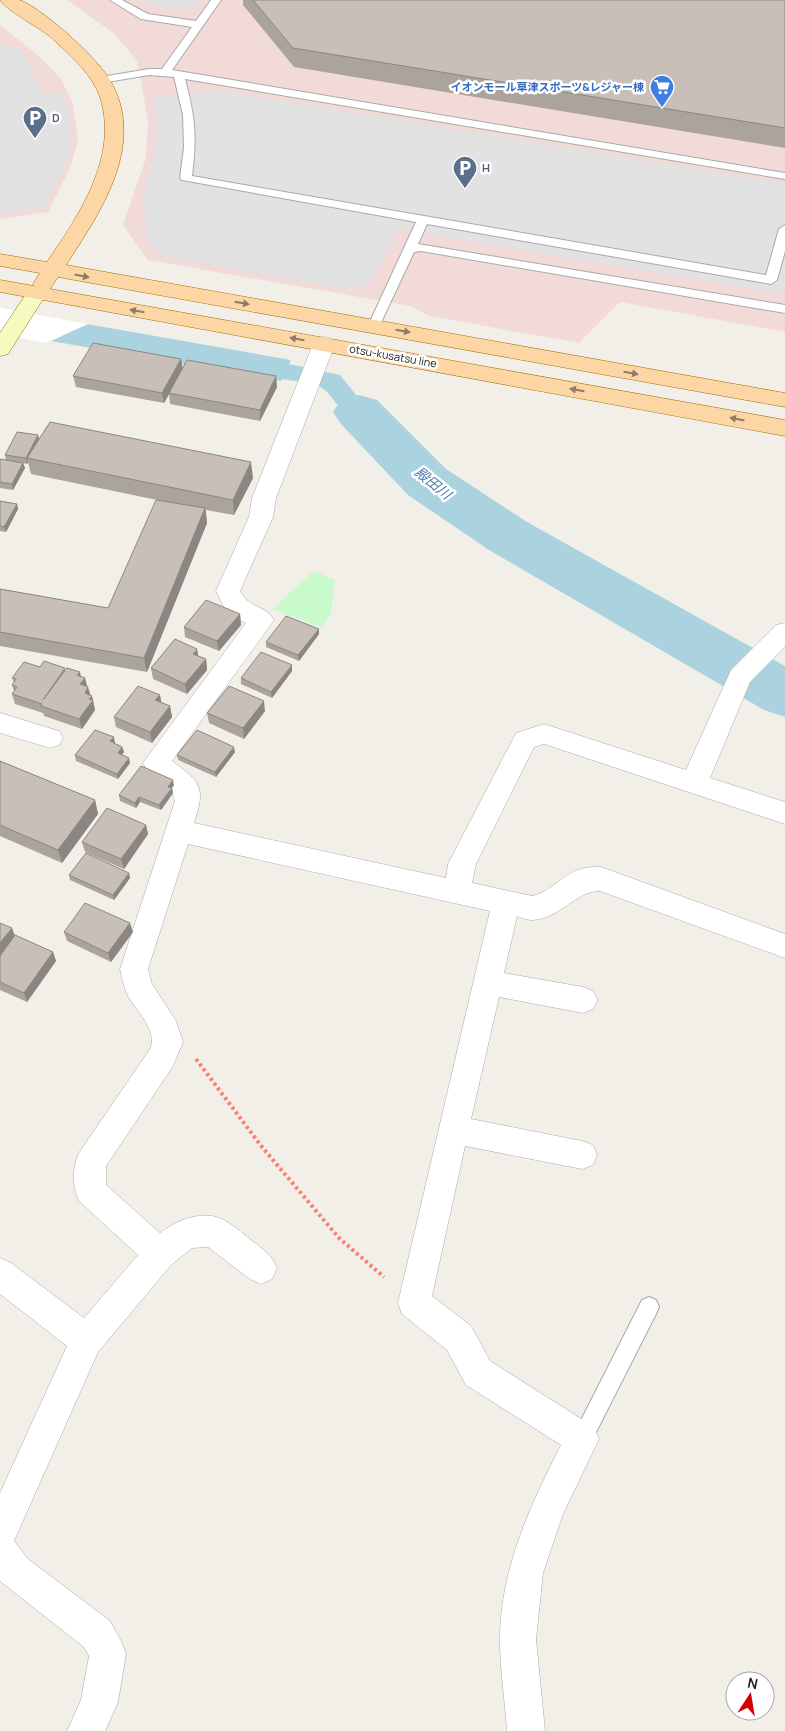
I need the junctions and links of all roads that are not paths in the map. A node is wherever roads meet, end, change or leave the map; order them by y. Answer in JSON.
{"nodes":[{"id":1,"x":9,"y":0,"type":"edge"},
{"id":2,"x":115,"y":0,"type":"edge"},
{"id":3,"x":216,"y":0,"type":"edge"},
{"id":4,"x":199,"y":25,"type":"junction"},
{"id":5,"x":165,"y":72,"type":"junction"},
{"id":6,"x":179,"y":75,"type":"junction"},
{"id":7,"x":101,"y":80,"type":"junction"},
{"id":8,"x":785,"y":176,"type":"edge"},
{"id":9,"x":423,"y":219,"type":"junction"},
{"id":10,"x":785,"y":229,"type":"edge"},
{"id":11,"x":408,"y":250,"type":"junction"},
{"id":12,"x":0,"y":260,"type":"edge"},
{"id":13,"x":52,"y":270,"type":"junction"},
{"id":14,"x":0,"y":286,"type":"edge"},
{"id":15,"x":37,"y":293,"type":"junction"},
{"id":16,"x":785,"y":309,"type":"edge"},
{"id":17,"x":374,"y":326,"type":"junction"},
{"id":18,"x":0,"y":349,"type":"edge"},
{"id":19,"x":321,"y":353,"type":"junction"},
{"id":20,"x":785,"y":400,"type":"edge"},
{"id":21,"x":785,"y":428,"type":"edge"},
{"id":22,"x":785,"y":632,"type":"edge"},
{"id":23,"x":0,"y":723,"type":"edge"},
{"id":24,"x":50,"y":738,"type":"dead end"},
{"id":25,"x":694,"y":783,"type":"junction"},
{"id":26,"x":785,"y":813,"type":"edge"},
{"id":27,"x":180,"y":831,"type":"junction"},
{"id":28,"x":457,"y":892,"type":"junction"},
{"id":29,"x":506,"y":902,"type":"junction"},
{"id":30,"x":785,"y":946,"type":"edge"},
{"id":31,"x":488,"y":983,"type":"junction"},
{"id":32,"x":583,"y":1000,"type":"dead end"},
{"id":33,"x":454,"y":1130,"type":"junction"},
{"id":34,"x":582,"y":1155,"type":"dead end"},
{"id":35,"x":160,"y":1254,"type":"junction"},
{"id":36,"x":261,"y":1268,"type":"dead end"},
{"id":37,"x":0,"y":1274,"type":"edge"},
{"id":38,"x":649,"y":1307,"type":"dead end"},
{"id":39,"x":86,"y":1340,"type":"junction"},
{"id":40,"x":582,"y":1439,"type":"junction"},
{"id":41,"x":0,"y":1533,"type":"edge"},
{"id":42,"x":0,"y":1551,"type":"edge"},
{"id":43,"x":86,"y":1731,"type":"edge"},
{"id":44,"x":526,"y":1731,"type":"edge"}],
"edges":[{"from":1,"to":7,"type":"main road"},
{"from":2,"to":4,"type":"lane"},
{"from":3,"to":4,"type":"lane"},
{"from":4,"to":5,"type":"lane"},
{"from":5,"to":6,"type":"lane"},
{"from":5,"to":7,"type":"lane"},
{"from":6,"to":8,"type":"lane"},
{"from":6,"to":9,"type":"lane"},
{"from":7,"to":13,"type":"main road"},
{"from":9,"to":10,"type":"lane"},
{"from":9,"to":11,"type":"lane"},
{"from":11,"to":16,"type":"lane"},
{"from":11,"to":17,"type":"lane"},
{"from":12,"to":13,"type":"main road"},
{"from":13,"to":15,"type":"main road"},
{"from":13,"to":17,"type":"main road","one_way":true},
{"from":14,"to":15,"type":"main road","name":"otsu-kusatsu line"},
{"from":15,"to":18,"type":"street"},
{"from":19,"to":15,"type":"main road","name":"otsu-kusatsu line","one_way":true},
{"from":17,"to":20,"type":"main road","one_way":true},
{"from":21,"to":19,"type":"main road","name":"otsu-kusatsu line","one_way":true},
{"from":19,"to":27,"type":"street"},
{"from":22,"to":25,"type":"street"},
{"from":23,"to":24,"type":"street"},
{"from":25,"to":26,"type":"street"},
{"from":25,"to":28,"type":"street"},
{"from":27,"to":28,"type":"street"},
{"from":27,"to":35,"type":"street"},
{"from":28,"to":29,"type":"street"},
{"from":29,"to":30,"type":"street"},
{"from":29,"to":31,"type":"street"},
{"from":31,"to":32,"type":"street"},
{"from":31,"to":33,"type":"street"},
{"from":33,"to":34,"type":"street"},
{"from":33,"to":40,"type":"street"},
{"from":35,"to":36,"type":"street"},
{"from":35,"to":39,"type":"street"},
{"from":37,"to":39,"type":"street"},
{"from":38,"to":40,"type":"lane"},
{"from":39,"to":41,"type":"street"},
{"from":40,"to":44,"type":"street"},
{"from":42,"to":43,"type":"street"}]}
